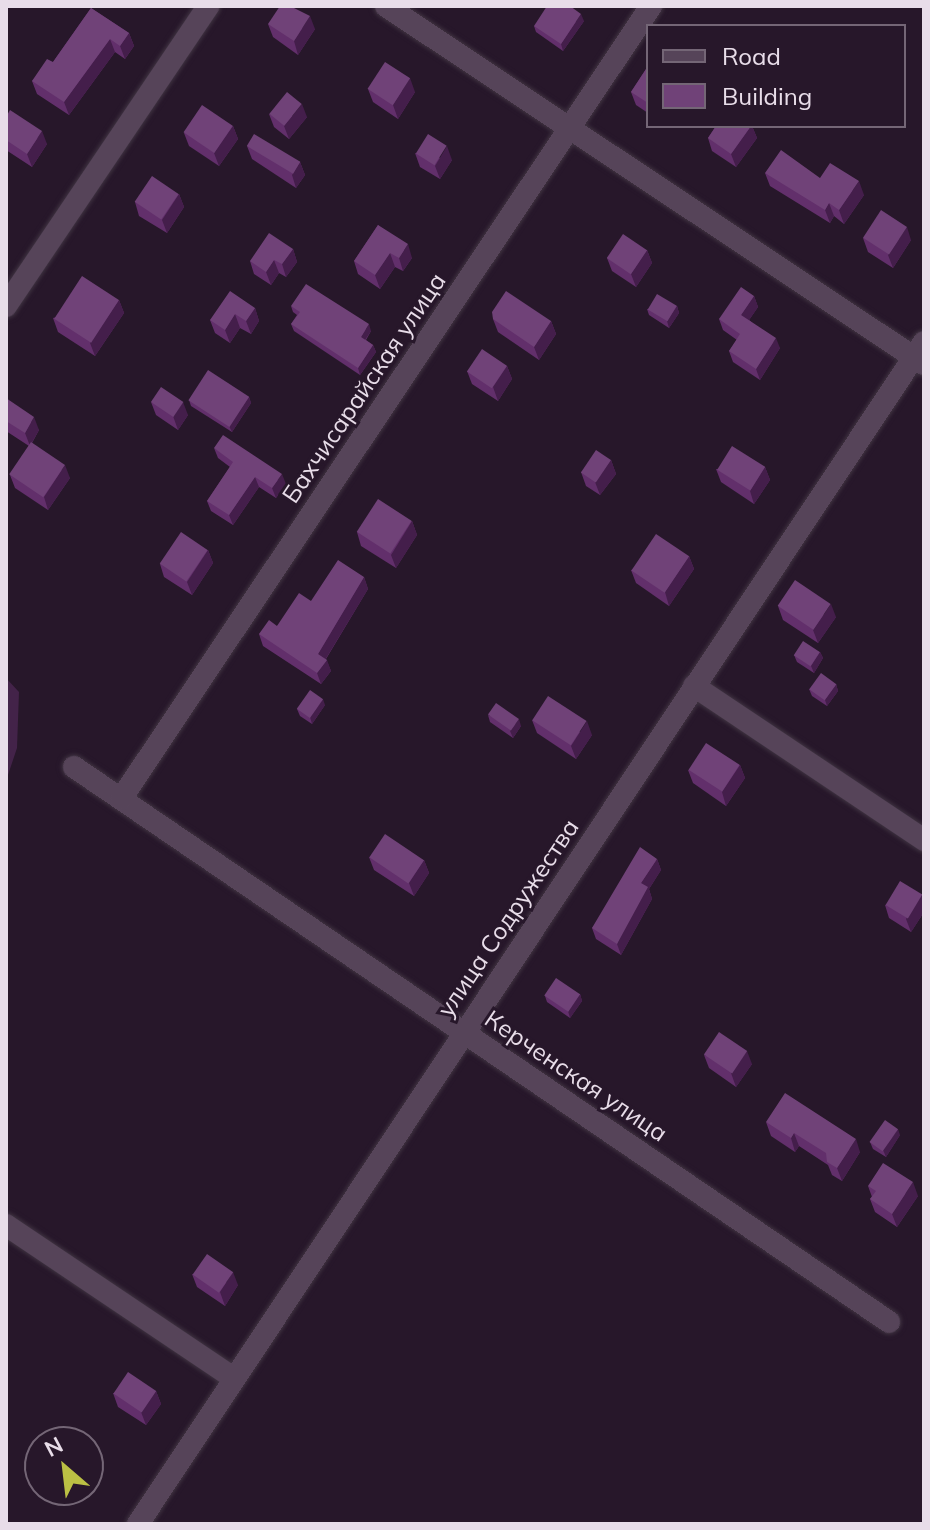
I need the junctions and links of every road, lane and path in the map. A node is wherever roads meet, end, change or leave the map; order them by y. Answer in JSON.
{"nodes":[{"id":1,"x":208,"y":6,"type":"edge"},
{"id":2,"x":386,"y":6,"type":"edge"},
{"id":3,"x":651,"y":6,"type":"edge"},
{"id":4,"x":569,"y":126,"type":"junction"},
{"id":5,"x":6,"y":306,"type":"edge"},
{"id":6,"x":921,"y":354,"type":"edge"},
{"id":7,"x":694,"y":686,"type":"junction"},
{"id":8,"x":74,"y":767,"type":"dead end"},
{"id":9,"x":121,"y":799,"type":"junction"},
{"id":10,"x":924,"y":840,"type":"edge"},
{"id":11,"x":463,"y":1031,"type":"junction"},
{"id":12,"x":6,"y":1225,"type":"edge"},
{"id":13,"x":889,"y":1322,"type":"dead end"},
{"id":14,"x":234,"y":1378,"type":"junction"},
{"id":15,"x":138,"y":1524,"type":"edge"}],
"edges":[{"from":1,"to":5,"type":"street"},
{"from":2,"to":4,"type":"street"},
{"from":3,"to":4,"type":"street","name":"Бахчисарайская улица"},
{"from":4,"to":6,"type":"street"},
{"from":4,"to":9,"type":"street","name":"Бахчисарайская улица"},
{"from":6,"to":7,"type":"street","name":"улица Содружества"},
{"from":7,"to":10,"type":"street"},
{"from":7,"to":11,"type":"street","name":"улица Содружества"},
{"from":8,"to":9,"type":"street","name":"Керченская улица"},
{"from":9,"to":11,"type":"street","name":"Керченская улица"},
{"from":11,"to":13,"type":"street","name":"Керченская улица"},
{"from":11,"to":14,"type":"street","name":"улица Содружества"},
{"from":12,"to":14,"type":"street"},
{"from":14,"to":15,"type":"street","name":"улица Содружества"}]}
